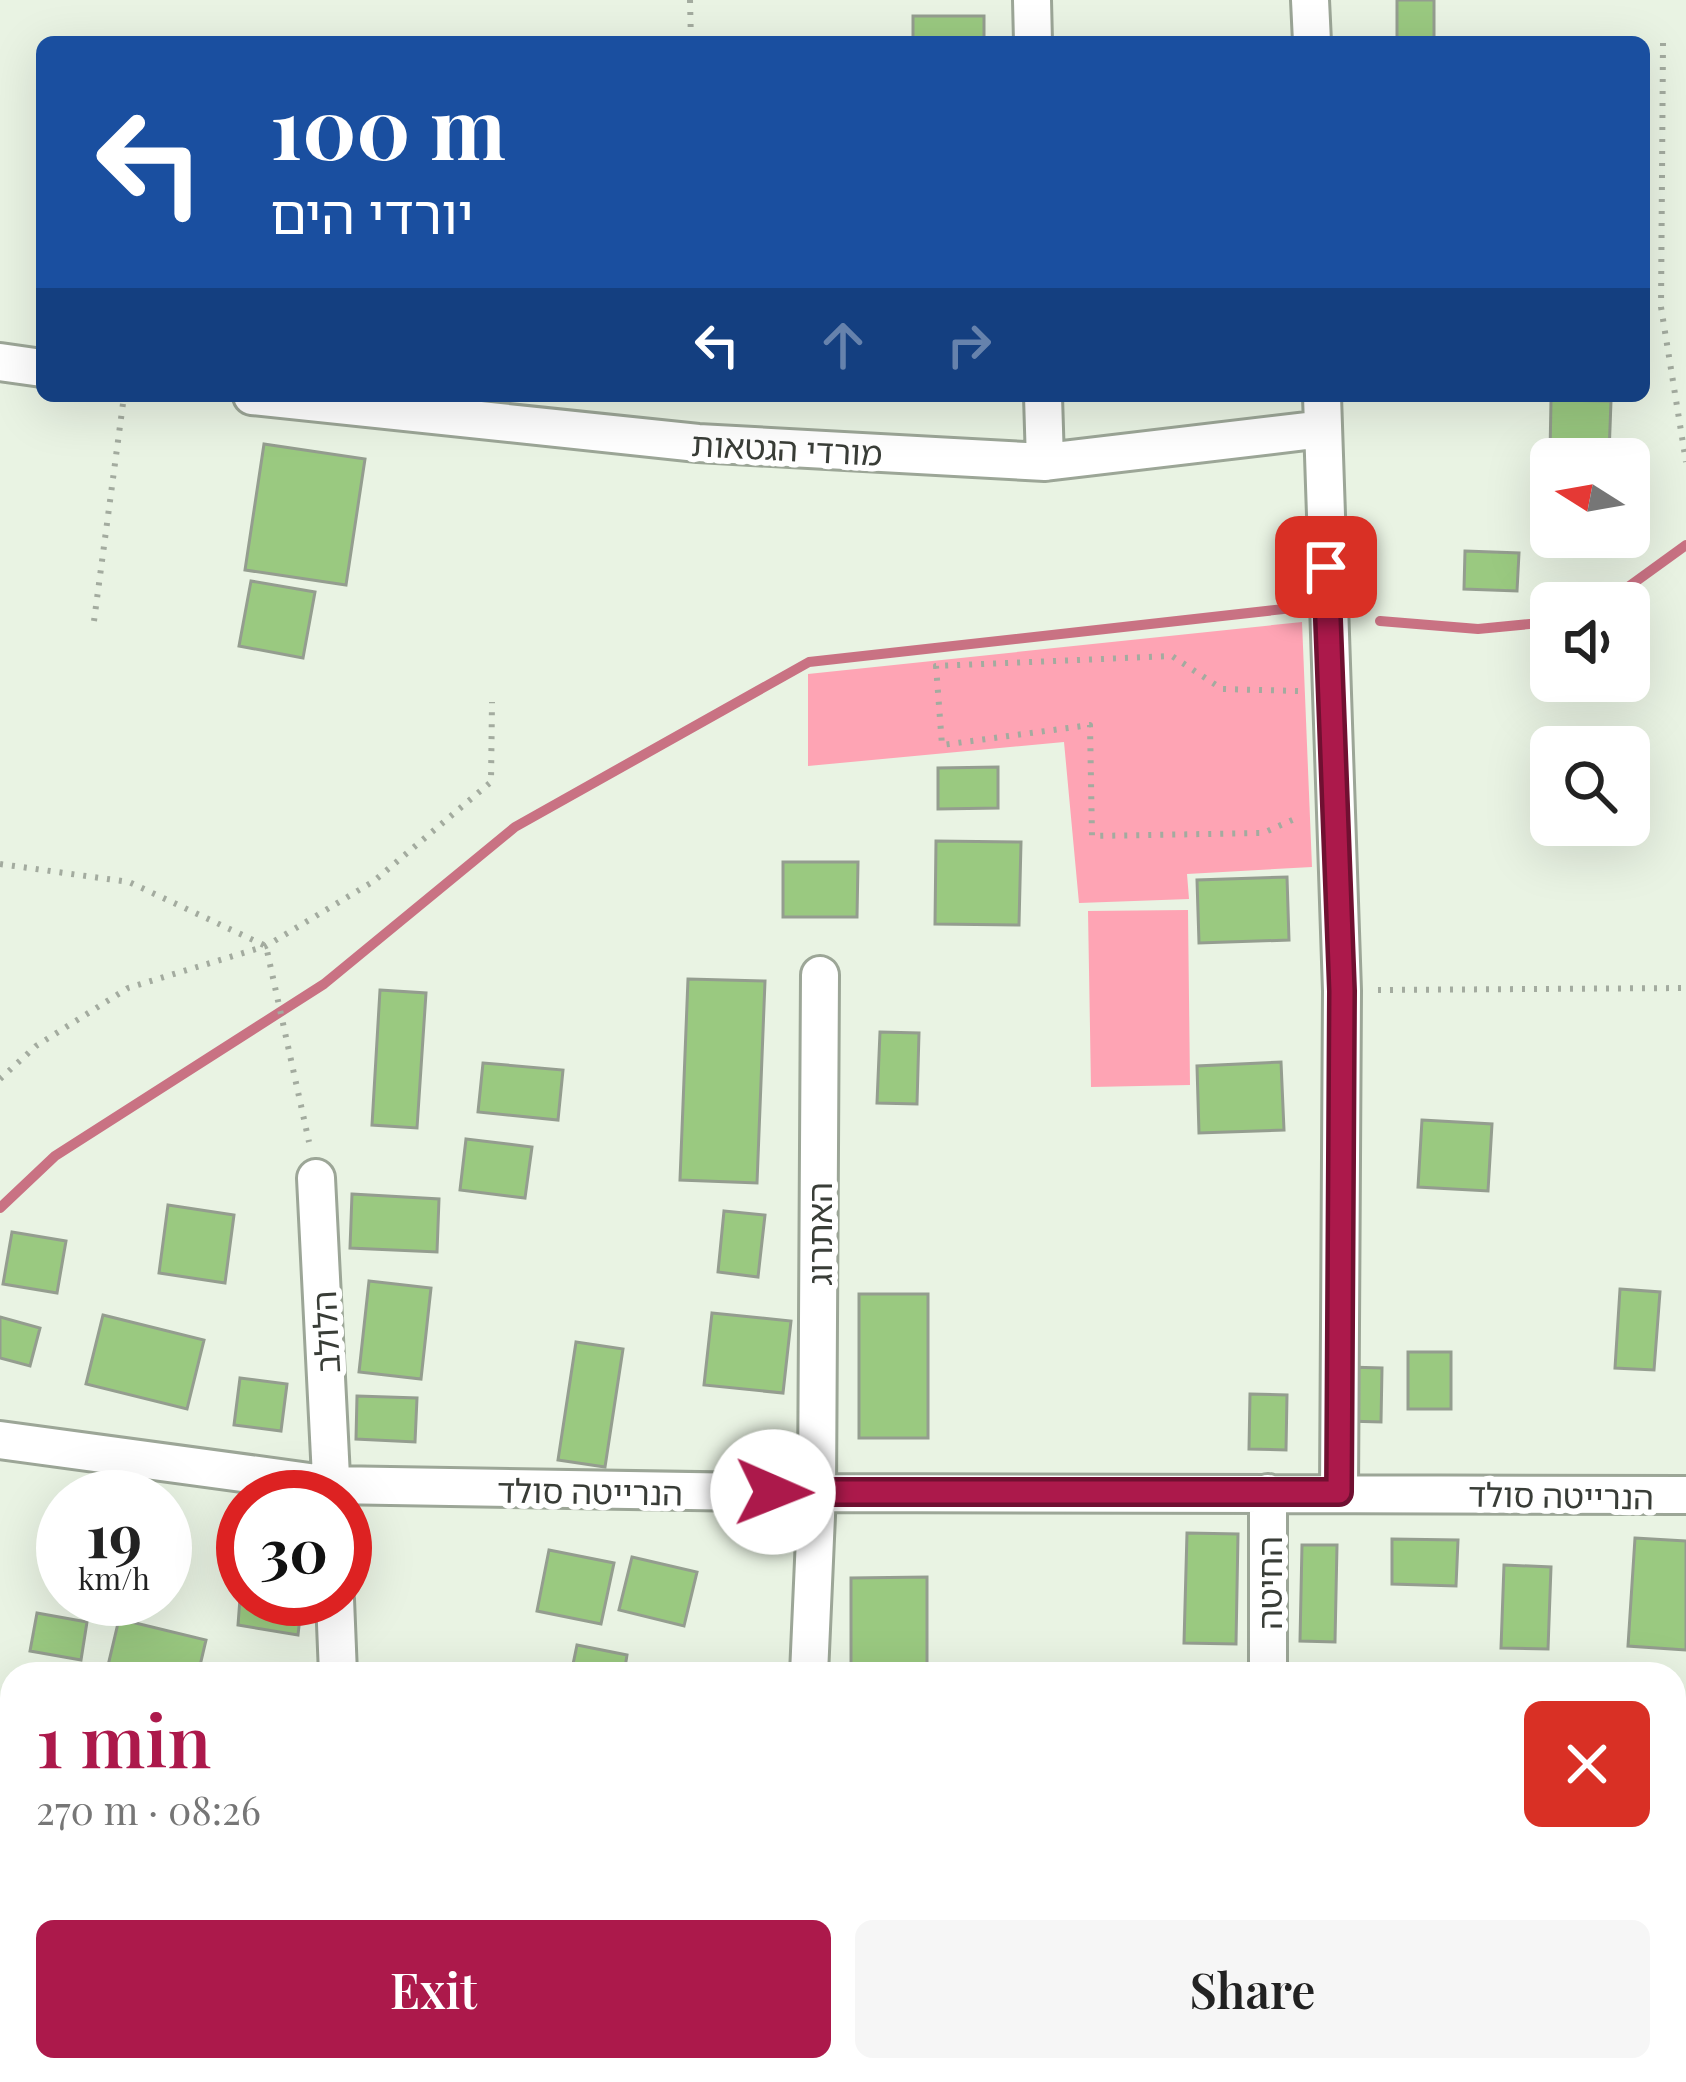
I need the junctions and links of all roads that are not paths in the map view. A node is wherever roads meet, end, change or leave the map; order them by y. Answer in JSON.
{"nodes":[{"id":1,"x":1031,"y":0,"type":"edge"},
{"id":2,"x":1310,"y":0,"type":"edge"},
{"id":3,"x":1033,"y":36,"type":"edge"},
{"id":4,"x":1312,"y":36,"type":"edge"},
{"id":5,"x":0,"y":362,"type":"edge"},
{"id":6,"x":36,"y":367,"type":"edge"},
{"id":7,"x":309,"y":402,"type":"edge"},
{"id":8,"x":1043,"y":402,"type":"edge"},
{"id":9,"x":1322,"y":412,"type":"edge"},
{"id":10,"x":1045,"y":462,"type":"junction"},
{"id":11,"x":820,"y":975,"type":"dead end"},
{"id":12,"x":316,"y":1178,"type":"road end"},
{"id":13,"x":0,"y":1440,"type":"edge"},
{"id":14,"x":330,"y":1470,"type":"edge"},
{"id":15,"x":216,"y":1473,"type":"edge"},
{"id":16,"x":372,"y":1491,"type":"edge"},
{"id":17,"x":1339,"y":1492,"type":"junction"},
{"id":18,"x":817,"y":1493,"type":"junction"},
{"id":19,"x":1268,"y":1493,"type":"junction"},
{"id":20,"x":1686,"y":1495,"type":"edge"},
{"id":21,"x":336,"y":1626,"type":"edge"},
{"id":22,"x":338,"y":1662,"type":"edge"},
{"id":23,"x":810,"y":1662,"type":"edge"},
{"id":24,"x":1268,"y":1662,"type":"edge"}],
"edges":[{"from":1,"to":3,"type":"street"},
{"from":2,"to":4,"type":"street"},
{"from":5,"to":6,"type":"street"},
{"from":7,"to":10,"type":"street","name":"מורדי הגטאות"},
{"from":8,"to":10,"type":"street"},
{"from":9,"to":10,"type":"street","name":"מורדי הגטאות"},
{"from":9,"to":17,"type":"street"},
{"from":11,"to":18,"type":"street","name":"האתרוג"},
{"from":12,"to":14,"type":"street","name":"הלולב"},
{"from":13,"to":15,"type":"street","name":"הנרייטה סולד"},
{"from":16,"to":18,"type":"street","name":"הנרייטה סולד"},
{"from":17,"to":19,"type":"street","name":"הנרייטה סולד"},
{"from":17,"to":20,"type":"street","name":"הנרייטה סולד"},
{"from":18,"to":19,"type":"street","name":"הנרייטה סולד"},
{"from":18,"to":23,"type":"street","name":"האתרוג"},
{"from":19,"to":24,"type":"street","name":"החיטה"},
{"from":21,"to":22,"type":"street"}]}
